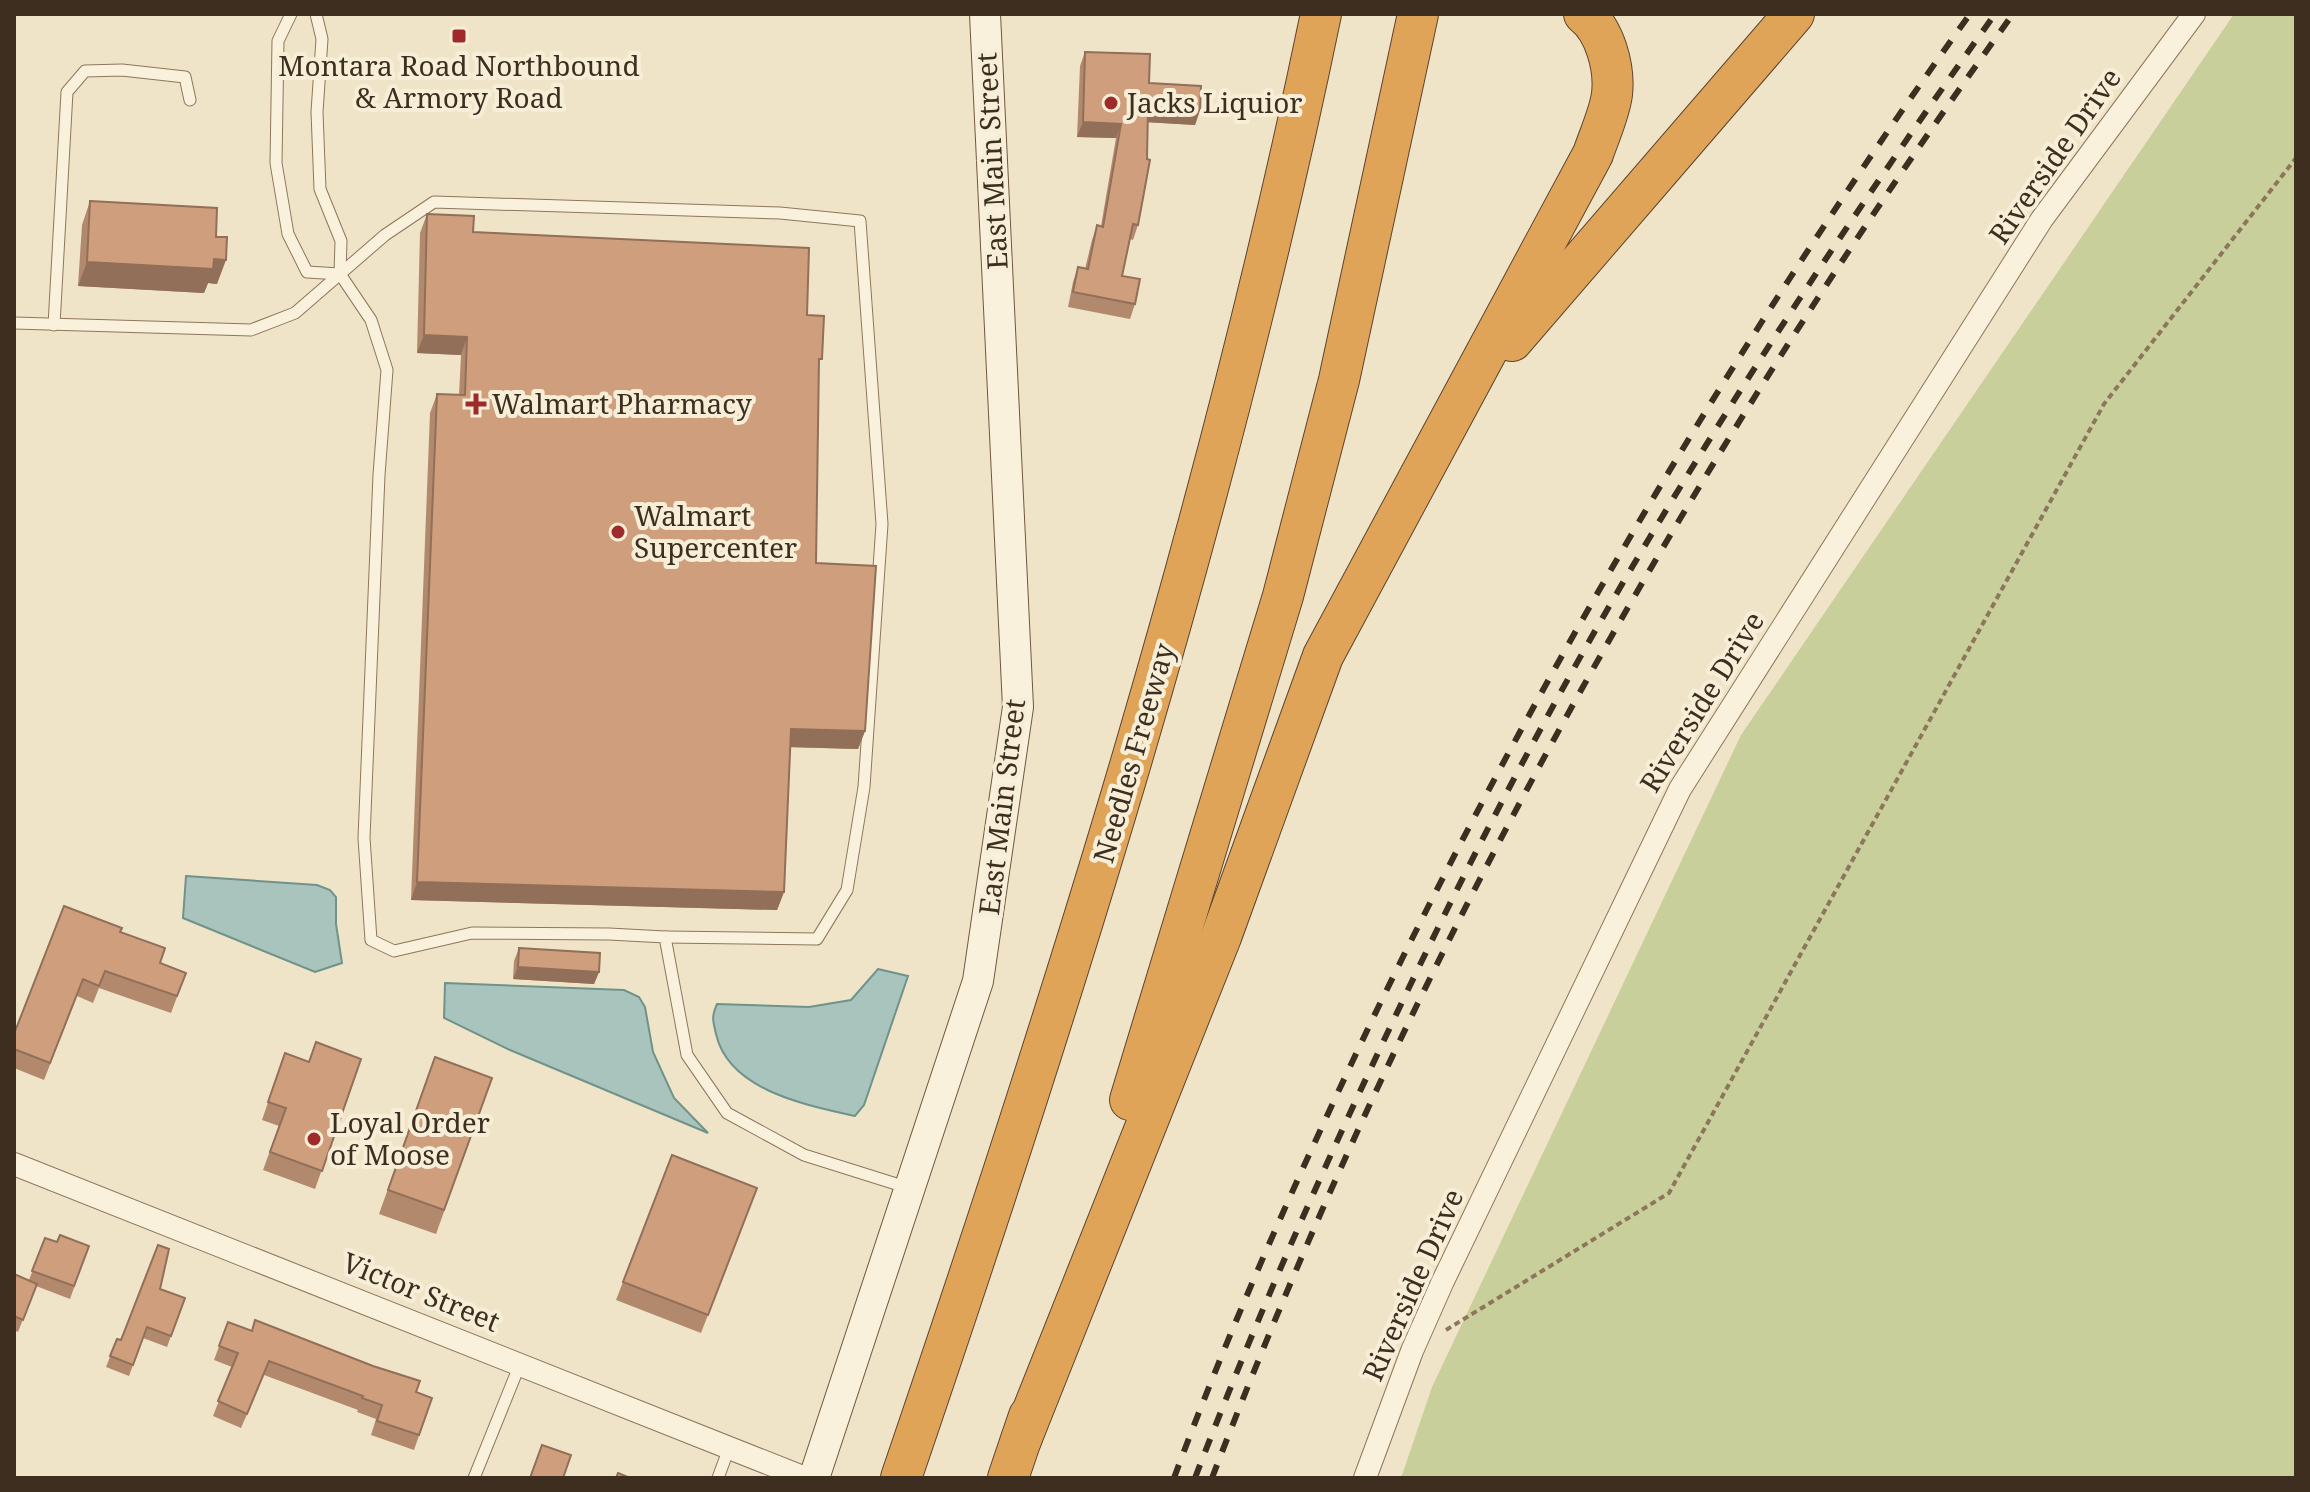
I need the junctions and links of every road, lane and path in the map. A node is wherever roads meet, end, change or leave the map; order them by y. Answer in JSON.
{"nodes":[{"id":1,"x":291,"y":14,"type":"edge"},
{"id":2,"x":316,"y":14,"type":"edge"},
{"id":3,"x":985,"y":14,"type":"edge"},
{"id":4,"x":1584,"y":14,"type":"edge"},
{"id":5,"x":1794,"y":14,"type":"edge"},
{"id":6,"x":2194,"y":14,"type":"edge"},
{"id":7,"x":1308,"y":23,"type":"edge"},
{"id":8,"x":1416,"y":25,"type":"edge"},
{"id":9,"x":190,"y":100,"type":"dead end"},
{"id":10,"x":2296,"y":158,"type":"edge"},
{"id":11,"x":340,"y":274,"type":"junction"},
{"id":12,"x":14,"y":323,"type":"edge"},
{"id":13,"x":54,"y":325,"type":"junction"},
{"id":14,"x":1460,"y":402,"type":"junction"},
{"id":15,"x":665,"y":937,"type":"junction"},
{"id":16,"x":14,"y":1164,"type":"edge"},
{"id":17,"x":909,"y":1189,"type":"junction"},
{"id":18,"x":1412,"y":1351,"type":"junction"},
{"id":19,"x":520,"y":1364,"type":"junction"},
{"id":20,"x":1021,"y":1440,"type":"junction"},
{"id":21,"x":729,"y":1448,"type":"junction"},
{"id":22,"x":474,"y":1478,"type":"edge"},
{"id":23,"x":718,"y":1478,"type":"edge"},
{"id":24,"x":805,"y":1478,"type":"edge"},
{"id":25,"x":814,"y":1478,"type":"edge"},
{"id":26,"x":901,"y":1478,"type":"edge"},
{"id":27,"x":1008,"y":1478,"type":"edge"},
{"id":28,"x":1365,"y":1478,"type":"edge"}],
"edges":[{"from":1,"to":11,"type":"lane"},
{"from":2,"to":11,"type":"lane"},
{"from":3,"to":17,"type":"street","name":"East Main Street"},
{"from":4,"to":14,"type":"highway"},
{"from":5,"to":14,"type":"highway"},
{"from":6,"to":18,"type":"street","name":"Riverside Drive"},
{"from":7,"to":26,"type":"highway","name":"Needles Freeway"},
{"from":8,"to":20,"type":"highway"},
{"from":9,"to":13,"type":"lane"},
{"from":10,"to":18,"type":"path"},
{"from":11,"to":13,"type":"lane"},
{"from":11,"to":15,"type":"lane"},
{"from":11,"to":15,"type":"lane"},
{"from":12,"to":13,"type":"lane"},
{"from":14,"to":20,"type":"highway"},
{"from":15,"to":17,"type":"lane"},
{"from":16,"to":19,"type":"street","name":"Victor Street"},
{"from":17,"to":25,"type":"street","name":"East Main Street"},
{"from":18,"to":28,"type":"street","name":"Riverside Drive"},
{"from":19,"to":21,"type":"street","name":"Victor Street"},
{"from":19,"to":22,"type":"lane"},
{"from":20,"to":27,"type":"highway"},
{"from":21,"to":23,"type":"lane"},
{"from":21,"to":24,"type":"street","name":"Victor Street"}]}
